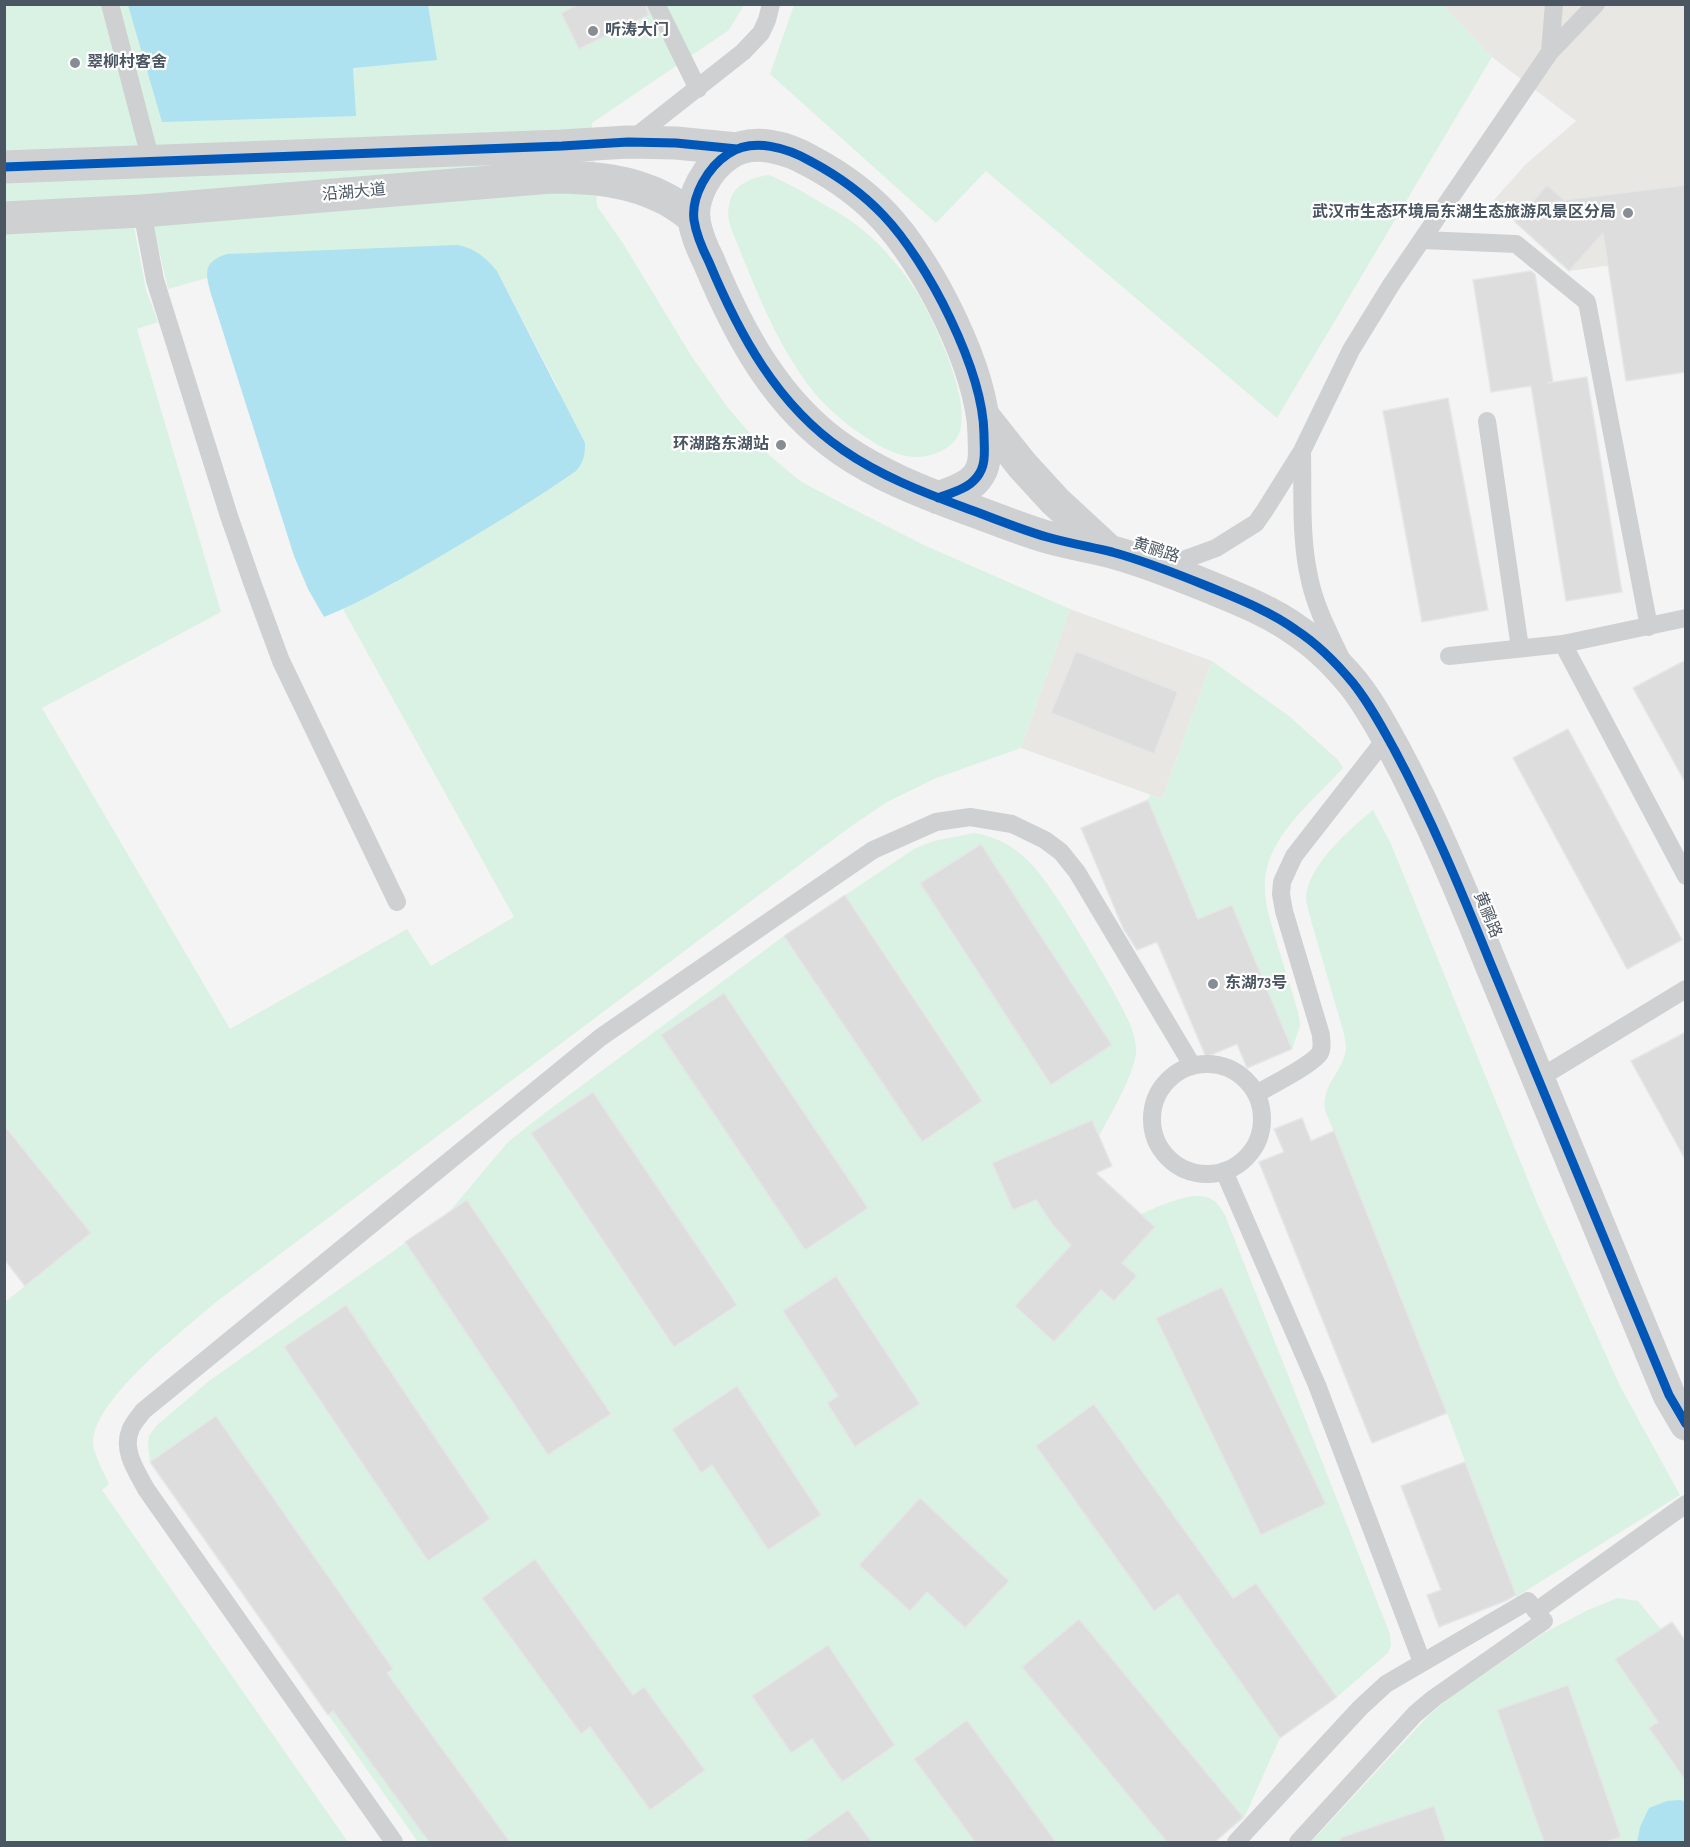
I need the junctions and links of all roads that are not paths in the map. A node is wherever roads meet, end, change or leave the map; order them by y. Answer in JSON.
{"nodes":[{"id":1,"x":110,"y":4,"type":"edge"},
{"id":2,"x":656,"y":4,"type":"edge"},
{"id":3,"x":771,"y":4,"type":"edge"},
{"id":4,"x":1554,"y":4,"type":"edge"},
{"id":5,"x":1596,"y":4,"type":"edge"},
{"id":6,"x":1550,"y":52,"type":"junction"},
{"id":7,"x":698,"y":89,"type":"junction"},
{"id":8,"x":628,"y":142,"type":"junction"},
{"id":9,"x":737,"y":149,"type":"junction"},
{"id":10,"x":151,"y":161,"type":"junction"},
{"id":11,"x":4,"y":167,"type":"edge"},
{"id":12,"x":142,"y":211,"type":"junction"},
{"id":13,"x":4,"y":218,"type":"edge"},
{"id":14,"x":694,"y":218,"type":"junction"},
{"id":15,"x":1423,"y":240,"type":"junction"},
{"id":16,"x":984,"y":417,"type":"junction"},
{"id":17,"x":1487,"y":422,"type":"dead end"},
{"id":18,"x":1302,"y":451,"type":"junction"},
{"id":19,"x":938,"y":498,"type":"junction"},
{"id":20,"x":1110,"y":552,"type":"junction"},
{"id":21,"x":1163,"y":567,"type":"junction"},
{"id":22,"x":1686,"y":618,"type":"edge"},
{"id":23,"x":1649,"y":627,"type":"junction"},
{"id":24,"x":1563,"y":644,"type":"junction"},
{"id":25,"x":1520,"y":648,"type":"junction"},
{"id":26,"x":1449,"y":656,"type":"dead end"},
{"id":27,"x":1352,"y":682,"type":"junction"},
{"id":28,"x":1387,"y":737,"type":"junction"},
{"id":29,"x":1686,"y":876,"type":"edge"},
{"id":30,"x":397,"y":902,"type":"dead end"},
{"id":31,"x":1686,"y":989,"type":"edge"},
{"id":32,"x":1192,"y":1065,"type":"junction"},
{"id":33,"x":1538,"y":1079,"type":"junction"},
{"id":34,"x":1256,"y":1094,"type":"junction"},
{"id":35,"x":1224,"y":1171,"type":"junction"},
{"id":36,"x":1686,"y":1424,"type":"edge"},
{"id":37,"x":1686,"y":1504,"type":"edge"},
{"id":38,"x":1536,"y":1611,"type":"junction"},
{"id":39,"x":1422,"y":1662,"type":"junction"},
{"id":40,"x":394,"y":1842,"type":"edge"},
{"id":41,"x":1236,"y":1842,"type":"edge"},
{"id":42,"x":1298,"y":1842,"type":"edge"}],
"edges":[{"from":1,"to":10,"type":"lane"},
{"from":2,"to":7,"type":"lane"},
{"from":3,"to":7,"type":"lane"},
{"from":4,"to":6,"type":"lane"},
{"from":5,"to":6,"type":"lane"},
{"from":6,"to":15,"type":"lane"},
{"from":7,"to":8,"type":"lane"},
{"from":8,"to":9,"type":"street"},
{"from":8,"to":10,"type":"street"},
{"from":9,"to":14,"type":"street"},
{"from":9,"to":16,"type":"street"},
{"from":10,"to":11,"type":"street"},
{"from":12,"to":13,"type":"street","name":"沿湖大道"},
{"from":12,"to":14,"type":"street","name":"沿湖大道"},
{"from":12,"to":30,"type":"lane"},
{"from":14,"to":19,"type":"street","name":"黄鹂路"},
{"from":15,"to":18,"type":"lane"},
{"from":15,"to":23,"type":"lane"},
{"from":16,"to":19,"type":"street"},
{"from":16,"to":20,"type":"street"},
{"from":17,"to":25,"type":"lane"},
{"from":18,"to":21,"type":"lane"},
{"from":18,"to":27,"type":"lane"},
{"from":19,"to":20,"type":"street","name":"黄鹂路"},
{"from":20,"to":21,"type":"street","name":"黄鹂路"},
{"from":21,"to":27,"type":"street","name":"黄鹂路"},
{"from":22,"to":23,"type":"lane"},
{"from":23,"to":24,"type":"lane"},
{"from":24,"to":25,"type":"lane"},
{"from":24,"to":29,"type":"lane"},
{"from":25,"to":26,"type":"lane"},
{"from":27,"to":28,"type":"street","name":"黄鹂路"},
{"from":28,"to":33,"type":"street","name":"黄鹂路"},
{"from":28,"to":34,"type":"lane"},
{"from":31,"to":33,"type":"lane"},
{"from":32,"to":34,"type":"lane"},
{"from":32,"to":35,"type":"lane"},
{"from":32,"to":40,"type":"lane"},
{"from":33,"to":36,"type":"street","name":"黄鹂路"},
{"from":34,"to":35,"type":"lane"},
{"from":35,"to":39,"type":"lane"},
{"from":37,"to":38,"type":"lane"},
{"from":38,"to":39,"type":"lane"},
{"from":38,"to":42,"type":"lane"},
{"from":39,"to":41,"type":"lane"}]}
